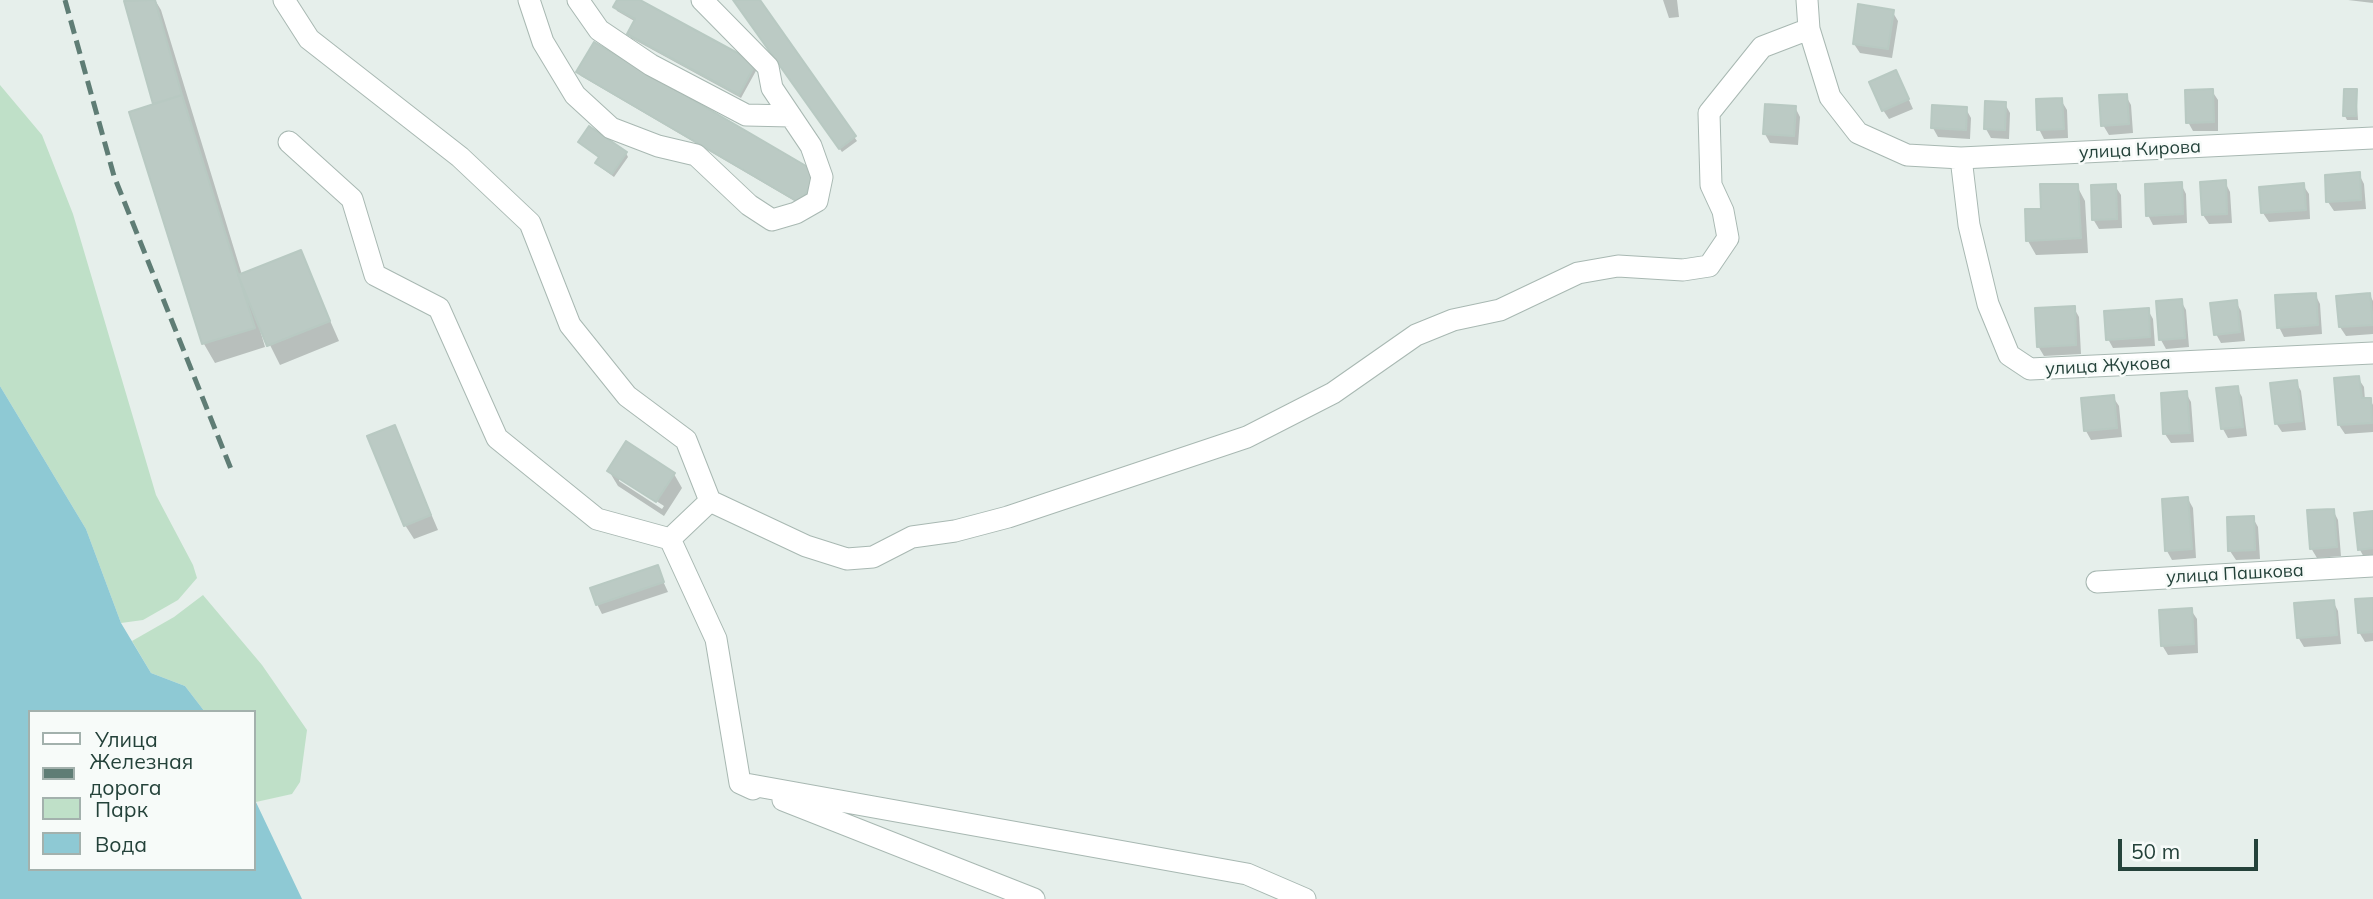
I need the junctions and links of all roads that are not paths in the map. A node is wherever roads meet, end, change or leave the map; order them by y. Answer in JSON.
{"nodes":[{"id":1,"x":284,"y":0,"type":"edge"},
{"id":2,"x":529,"y":0,"type":"edge"},
{"id":3,"x":578,"y":0,"type":"edge"},
{"id":4,"x":702,"y":0,"type":"edge"},
{"id":5,"x":1807,"y":0,"type":"edge"},
{"id":6,"x":1809,"y":29,"type":"junction"},
{"id":7,"x":791,"y":116,"type":"junction"},
{"id":8,"x":2373,"y":138,"type":"edge"},
{"id":9,"x":289,"y":142,"type":"dead end"},
{"id":10,"x":1961,"y":158,"type":"junction"},
{"id":11,"x":2373,"y":353,"type":"edge"},
{"id":12,"x":710,"y":501,"type":"junction"},
{"id":13,"x":670,"y":539,"type":"junction"},
{"id":14,"x":2373,"y":566,"type":"edge"},
{"id":15,"x":2097,"y":582,"type":"dead end"},
{"id":16,"x":740,"y":783,"type":"junction"},
{"id":17,"x":1034,"y":899,"type":"edge"},
{"id":18,"x":1305,"y":899,"type":"edge"}],
"edges":[{"from":1,"to":12,"type":"street"},
{"from":2,"to":7,"type":"street"},
{"from":3,"to":7,"type":"street"},
{"from":4,"to":7,"type":"street"},
{"from":5,"to":6,"type":"street"},
{"from":6,"to":10,"type":"street","name":"улица Кирова"},
{"from":6,"to":12,"type":"street"},
{"from":8,"to":10,"type":"street","name":"улица Кирова"},
{"from":9,"to":13,"type":"street"},
{"from":10,"to":11,"type":"street","name":"улица Жукова"},
{"from":12,"to":13,"type":"street"},
{"from":13,"to":16,"type":"street"},
{"from":14,"to":15,"type":"street","name":"улица Пашкова"},
{"from":16,"to":17,"type":"street"},
{"from":16,"to":18,"type":"street"}]}
